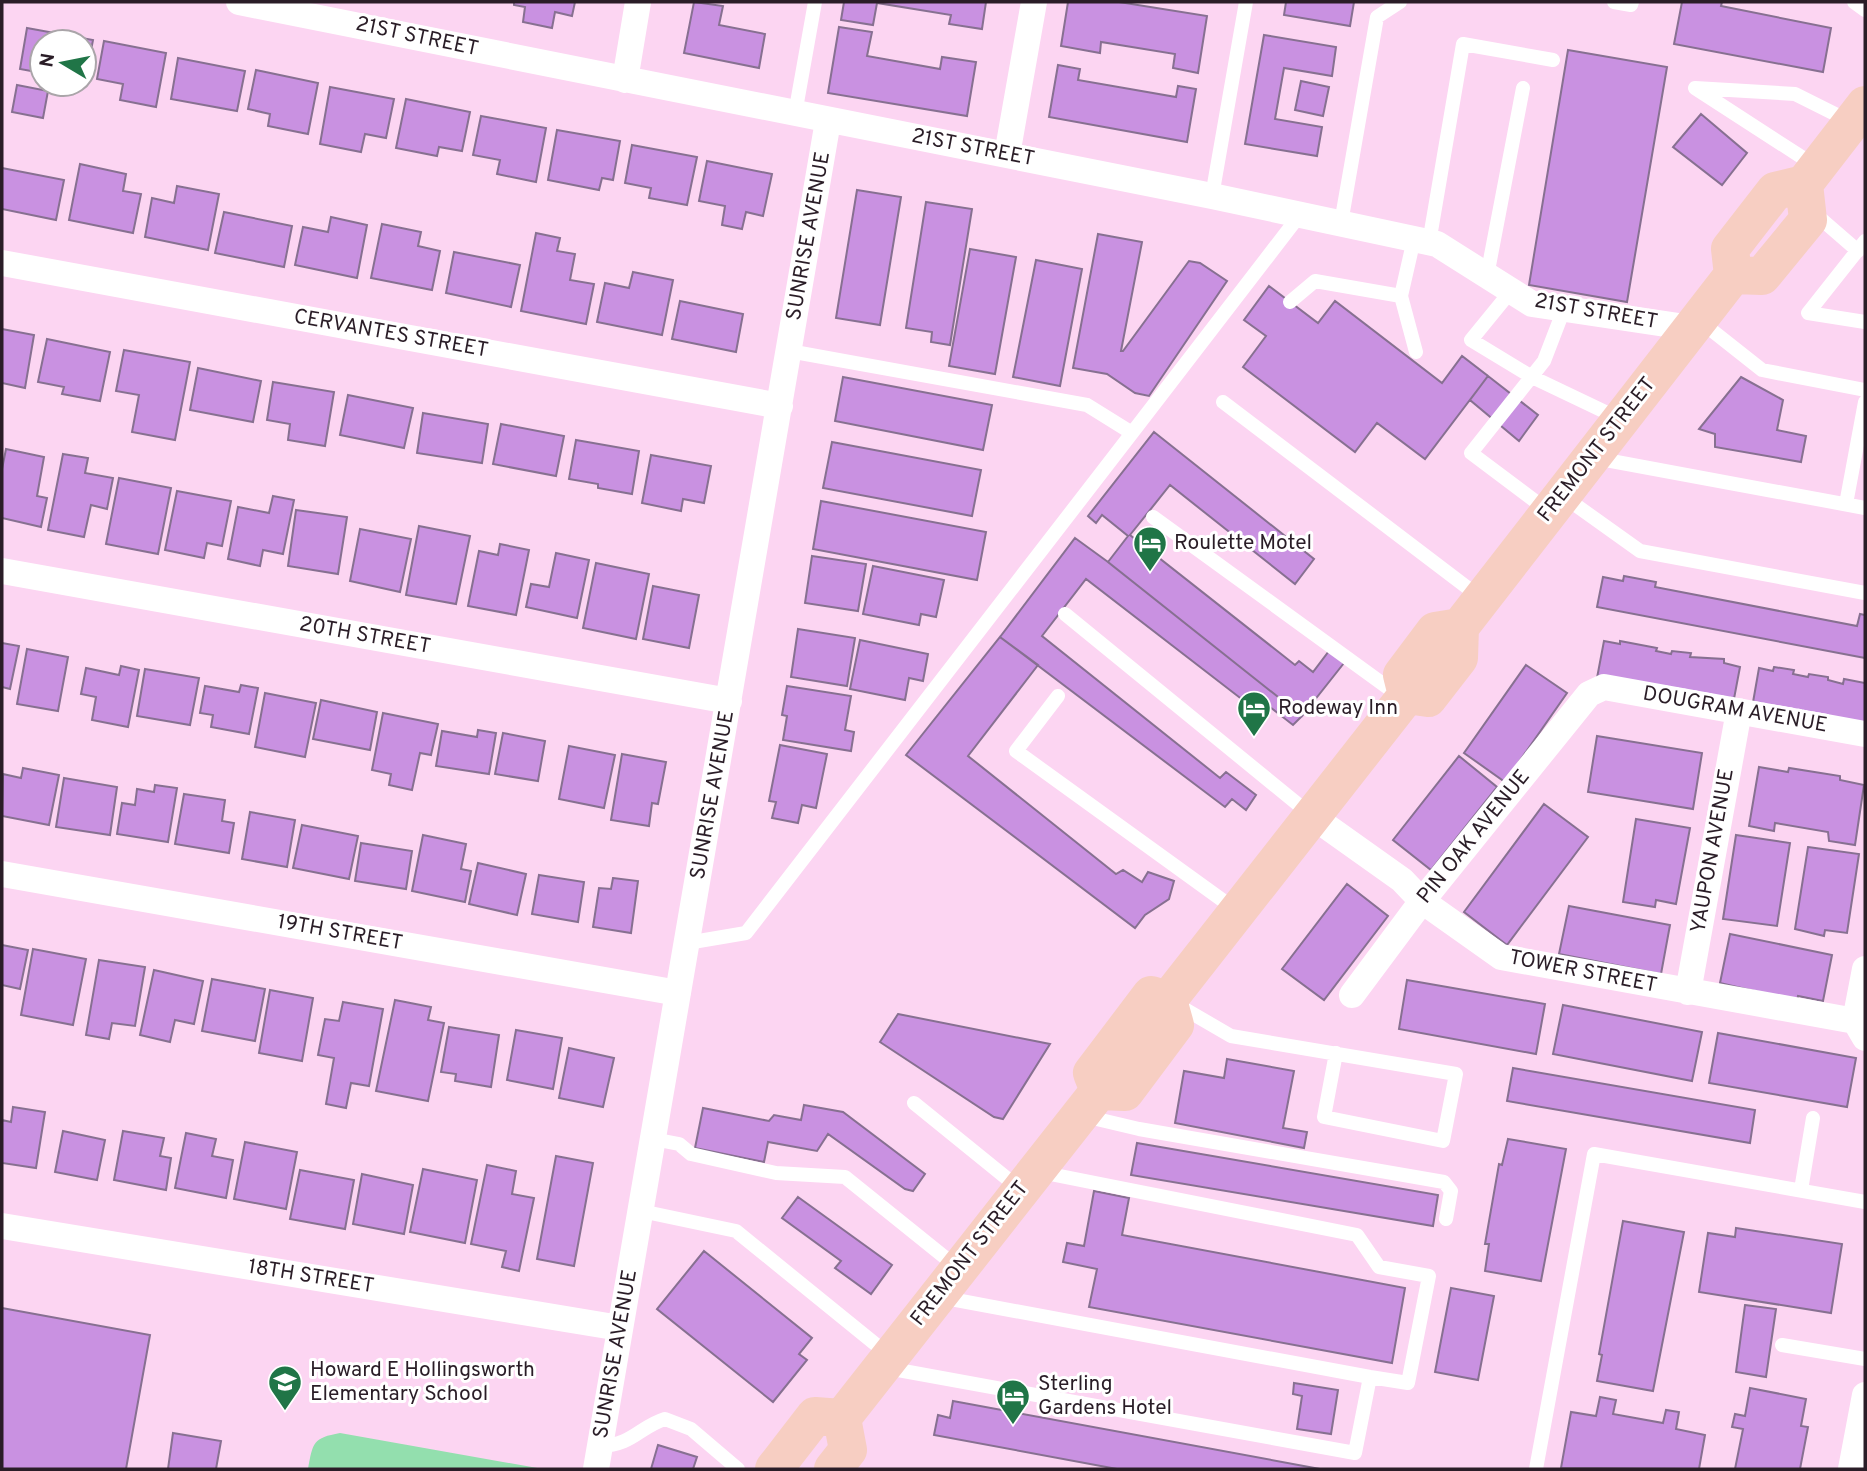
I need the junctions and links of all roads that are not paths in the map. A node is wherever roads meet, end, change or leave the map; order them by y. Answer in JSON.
{"nodes":[{"id":1,"x":239,"y":2,"type":"edge"},
{"id":2,"x":638,"y":2,"type":"edge"},
{"id":3,"x":815,"y":2,"type":"edge"},
{"id":4,"x":1034,"y":2,"type":"edge"},
{"id":5,"x":1246,"y":2,"type":"edge"},
{"id":6,"x":1614,"y":2,"type":"edge"},
{"id":7,"x":1632,"y":2,"type":"edge"},
{"id":8,"x":1854,"y":2,"type":"edge"},
{"id":9,"x":1397,"y":3,"type":"edge"},
{"id":10,"x":310,"y":8,"type":"edge"},
{"id":11,"x":1865,"y":10,"type":"edge"},
{"id":12,"x":1552,"y":60,"type":"dead end"},
{"id":13,"x":625,"y":80,"type":"junction"},
{"id":14,"x":1523,"y":88,"type":"dead end"},
{"id":15,"x":795,"y":114,"type":"junction"},
{"id":16,"x":1859,"y":114,"type":"edge"},
{"id":17,"x":828,"y":121,"type":"junction"},
{"id":18,"x":1007,"y":155,"type":"junction"},
{"id":19,"x":1809,"y":186,"type":"junction"},
{"id":20,"x":1212,"y":196,"type":"junction"},
{"id":21,"x":1299,"y":216,"type":"junction"},
{"id":22,"x":1341,"y":223,"type":"junction"},
{"id":23,"x":1421,"y":241,"type":"junction"},
{"id":24,"x":1861,"y":246,"type":"edge"},
{"id":25,"x":2,"y":263,"type":"edge"},
{"id":26,"x":1487,"y":276,"type":"junction"},
{"id":27,"x":1511,"y":291,"type":"junction"},
{"id":28,"x":1401,"y":296,"type":"junction"},
{"id":29,"x":1290,"y":302,"type":"dead end"},
{"id":30,"x":1564,"y":309,"type":"junction"},
{"id":31,"x":1865,"y":322,"type":"edge"},
{"id":32,"x":1695,"y":324,"type":"junction"},
{"id":33,"x":789,"y":351,"type":"junction"},
{"id":34,"x":1416,"y":352,"type":"dead end"},
{"id":35,"x":1532,"y":377,"type":"junction"},
{"id":36,"x":1865,"y":390,"type":"edge"},
{"id":37,"x":1223,"y":402,"type":"dead end"},
{"id":38,"x":1865,"y":402,"type":"edge"},
{"id":39,"x":779,"y":406,"type":"junction"},
{"id":40,"x":1621,"y":419,"type":"junction"},
{"id":41,"x":1132,"y":433,"type":"junction"},
{"id":42,"x":1591,"y":458,"type":"junction"},
{"id":43,"x":1555,"y":503,"type":"junction"},
{"id":44,"x":1846,"y":504,"type":"junction"},
{"id":45,"x":1865,"y":508,"type":"edge"},
{"id":46,"x":1153,"y":517,"type":"dead end"},
{"id":47,"x":2,"y":571,"type":"edge"},
{"id":48,"x":1865,"y":593,"type":"edge"},
{"id":49,"x":1471,"y":612,"type":"junction"},
{"id":50,"x":1065,"y":614,"type":"dead end"},
{"id":51,"x":1604,"y":687,"type":"joint"},
{"id":52,"x":1058,"y":696,"type":"dead end"},
{"id":53,"x":1405,"y":697,"type":"junction"},
{"id":54,"x":729,"y":701,"type":"junction"},
{"id":55,"x":1739,"y":711,"type":"junction"},
{"id":56,"x":1865,"y":734,"type":"edge"},
{"id":57,"x":1312,"y":816,"type":"junction"},
{"id":58,"x":2,"y":874,"type":"edge"},
{"id":59,"x":1422,"y":901,"type":"junction"},
{"id":60,"x":1238,"y":911,"type":"junction"},
{"id":61,"x":687,"y":943,"type":"junction"},
{"id":62,"x":1865,"y":969,"type":"edge"},
{"id":63,"x":1688,"y":992,"type":"junction"},
{"id":64,"x":678,"y":993,"type":"junction"},
{"id":65,"x":1352,"y":995,"type":"dead end"},
{"id":66,"x":1168,"y":1000,"type":"junction"},
{"id":67,"x":1860,"y":1029,"type":"edge"},
{"id":68,"x":1336,"y":1053,"type":"junction"},
{"id":69,"x":914,"y":1103,"type":"dead end"},
{"id":70,"x":1089,"y":1103,"type":"junction"},
{"id":71,"x":1814,"y":1118,"type":"dead end"},
{"id":72,"x":653,"y":1139,"type":"junction"},
{"id":73,"x":1028,"y":1180,"type":"junction"},
{"id":74,"x":1801,"y":1190,"type":"junction"},
{"id":75,"x":1865,"y":1202,"type":"edge"},
{"id":76,"x":641,"y":1211,"type":"junction"},
{"id":77,"x":1446,"y":1219,"type":"dead end"},
{"id":78,"x":2,"y":1226,"type":"edge"},
{"id":79,"x":948,"y":1283,"type":"junction"},
{"id":80,"x":621,"y":1328,"type":"junction"},
{"id":81,"x":1782,"y":1345,"type":"dead end"},
{"id":82,"x":1865,"y":1359,"type":"edge"},
{"id":83,"x":886,"y":1362,"type":"junction"},
{"id":84,"x":1370,"y":1377,"type":"junction"},
{"id":85,"x":1865,"y":1395,"type":"edge"},
{"id":86,"x":842,"y":1418,"type":"junction"},
{"id":87,"x":598,"y":1458,"type":"edge"},
{"id":88,"x":738,"y":1469,"type":"edge"},
{"id":89,"x":774,"y":1469,"type":"edge"},
{"id":90,"x":833,"y":1469,"type":"edge"},
{"id":91,"x":1536,"y":1469,"type":"edge"},
{"id":92,"x":1851,"y":1469,"type":"edge"}],
"edges":[{"from":1,"to":10,"type":"street","name":"21ST STREET"},
{"from":2,"to":13,"type":"street"},
{"from":3,"to":15,"type":"lane"},
{"from":4,"to":18,"type":"street"},
{"from":5,"to":20,"type":"lane"},
{"from":6,"to":7,"type":"lane"},
{"from":8,"to":11,"type":"lane"},
{"from":9,"to":22,"type":"lane"},
{"from":10,"to":13,"type":"street","name":"21ST STREET"},
{"from":12,"to":23,"type":"lane"},
{"from":13,"to":15,"type":"street","name":"21ST STREET"},
{"from":14,"to":26,"type":"lane"},
{"from":15,"to":17,"type":"street","name":"21ST STREET"},
{"from":16,"to":19,"type":"main road"},
{"from":16,"to":19,"type":"lane"},
{"from":17,"to":18,"type":"street","name":"21ST STREET"},
{"from":17,"to":33,"type":"street","name":"SUNRISE AVENUE"},
{"from":18,"to":20,"type":"street","name":"21ST STREET"},
{"from":19,"to":24,"type":"lane"},
{"from":19,"to":32,"type":"main road","name":"FREMONT STREET"},
{"from":20,"to":21,"type":"street","name":"21ST STREET"},
{"from":21,"to":22,"type":"street","name":"21ST STREET"},
{"from":21,"to":41,"type":"lane"},
{"from":22,"to":23,"type":"street","name":"21ST STREET"},
{"from":23,"to":26,"type":"street","name":"21ST STREET"},
{"from":23,"to":28,"type":"lane"},
{"from":24,"to":31,"type":"lane"},
{"from":25,"to":39,"type":"street","name":"CERVANTES STREET"},
{"from":26,"to":27,"type":"street","name":"21ST STREET"},
{"from":27,"to":30,"type":"street","name":"21ST STREET"},
{"from":27,"to":35,"type":"lane"},
{"from":28,"to":29,"type":"lane"},
{"from":28,"to":34,"type":"lane"},
{"from":30,"to":32,"type":"street","name":"21ST STREET"},
{"from":30,"to":35,"type":"lane"},
{"from":32,"to":36,"type":"lane"},
{"from":32,"to":40,"type":"main road","name":"FREMONT STREET"},
{"from":33,"to":39,"type":"street","name":"SUNRISE AVENUE"},
{"from":33,"to":41,"type":"lane"},
{"from":35,"to":40,"type":"lane"},
{"from":35,"to":43,"type":"lane"},
{"from":37,"to":49,"type":"lane"},
{"from":38,"to":44,"type":"lane"},
{"from":39,"to":54,"type":"street","name":"SUNRISE AVENUE"},
{"from":40,"to":42,"type":"main road","name":"FREMONT STREET"},
{"from":41,"to":61,"type":"lane"},
{"from":42,"to":43,"type":"main road","name":"FREMONT STREET"},
{"from":42,"to":44,"type":"lane"},
{"from":43,"to":48,"type":"lane"},
{"from":43,"to":49,"type":"main road","name":"FREMONT STREET"},
{"from":44,"to":45,"type":"lane"},
{"from":46,"to":53,"type":"lane"},
{"from":47,"to":54,"type":"street","name":"20TH STREET"},
{"from":49,"to":53,"type":"main road"},
{"from":50,"to":57,"type":"lane"},
{"from":51,"to":55,"type":"street","name":"DOUGRAM AVENUE"},
{"from":51,"to":59,"type":"street","name":"PIN OAK AVENUE"},
{"from":52,"to":60,"type":"lane"},
{"from":53,"to":57,"type":"main road"},
{"from":54,"to":61,"type":"street","name":"SUNRISE AVENUE"},
{"from":55,"to":56,"type":"street","name":"DOUGRAM AVENUE"},
{"from":55,"to":63,"type":"street","name":"YAUPON AVENUE"},
{"from":57,"to":59,"type":"street","name":"TOWER STREET"},
{"from":57,"to":60,"type":"main road"},
{"from":58,"to":64,"type":"street","name":"19TH STREET"},
{"from":59,"to":63,"type":"street","name":"TOWER STREET"},
{"from":59,"to":65,"type":"street","name":"PIN OAK AVENUE"},
{"from":60,"to":66,"type":"main road"},
{"from":61,"to":64,"type":"street","name":"SUNRISE AVENUE"},
{"from":62,"to":67,"type":"street"},
{"from":63,"to":67,"type":"street","name":"TOWER STREET"},
{"from":64,"to":72,"type":"street","name":"SUNRISE AVENUE"},
{"from":66,"to":68,"type":"lane"},
{"from":66,"to":70,"type":"main road"},
{"from":68,"to":68,"type":"lane"},
{"from":69,"to":73,"type":"lane"},
{"from":70,"to":73,"type":"main road","name":"FREMONT STREET"},
{"from":70,"to":77,"type":"lane"},
{"from":71,"to":74,"type":"lane"},
{"from":72,"to":76,"type":"street","name":"SUNRISE AVENUE"},
{"from":72,"to":79,"type":"lane"},
{"from":73,"to":79,"type":"main road","name":"FREMONT STREET"},
{"from":73,"to":84,"type":"lane"},
{"from":74,"to":75,"type":"lane"},
{"from":74,"to":91,"type":"lane"},
{"from":76,"to":80,"type":"street","name":"SUNRISE AVENUE"},
{"from":76,"to":83,"type":"lane"},
{"from":78,"to":80,"type":"street","name":"18TH STREET"},
{"from":79,"to":83,"type":"main road","name":"FREMONT STREET"},
{"from":79,"to":84,"type":"lane"},
{"from":80,"to":87,"type":"street","name":"SUNRISE AVENUE"},
{"from":81,"to":82,"type":"lane"},
{"from":83,"to":84,"type":"lane"},
{"from":83,"to":86,"type":"main road","name":"FREMONT STREET"},
{"from":85,"to":92,"type":"street"},
{"from":86,"to":89,"type":"main road"},
{"from":86,"to":90,"type":"main road"},
{"from":87,"to":88,"type":"lane"}]}
